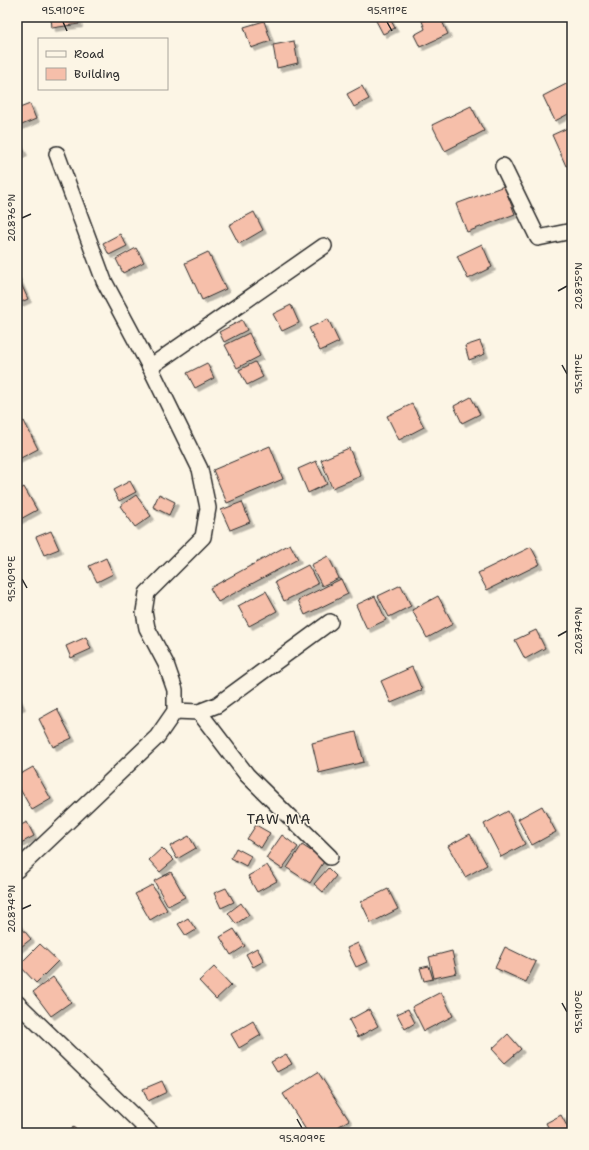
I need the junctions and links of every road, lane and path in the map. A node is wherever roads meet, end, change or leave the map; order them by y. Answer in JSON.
{"nodes":[{"id":1,"x":57,"y":154,"type":"dead end"},
{"id":2,"x":503,"y":166,"type":"dead end"},
{"id":3,"x":572,"y":232,"type":"edge"},
{"id":4,"x":324,"y":246,"type":"dead end"},
{"id":5,"x":150,"y":367,"type":"junction"},
{"id":6,"x":330,"y":622,"type":"dead end"},
{"id":7,"x":174,"y":710,"type":"junction"},
{"id":8,"x":199,"y":712,"type":"junction"},
{"id":9,"x":330,"y":857,"type":"dead end"},
{"id":10,"x":17,"y":870,"type":"edge"},
{"id":11,"x":17,"y":1003,"type":"edge"},
{"id":12,"x":151,"y":1133,"type":"edge"}],
"edges":[{"from":1,"to":5,"type":"street"},
{"from":2,"to":3,"type":"street"},
{"from":4,"to":5,"type":"street"},
{"from":5,"to":7,"type":"street"},
{"from":6,"to":8,"type":"street"},
{"from":7,"to":8,"type":"street"},
{"from":7,"to":10,"type":"street"},
{"from":8,"to":9,"type":"street"},
{"from":11,"to":12,"type":"street"}]}
